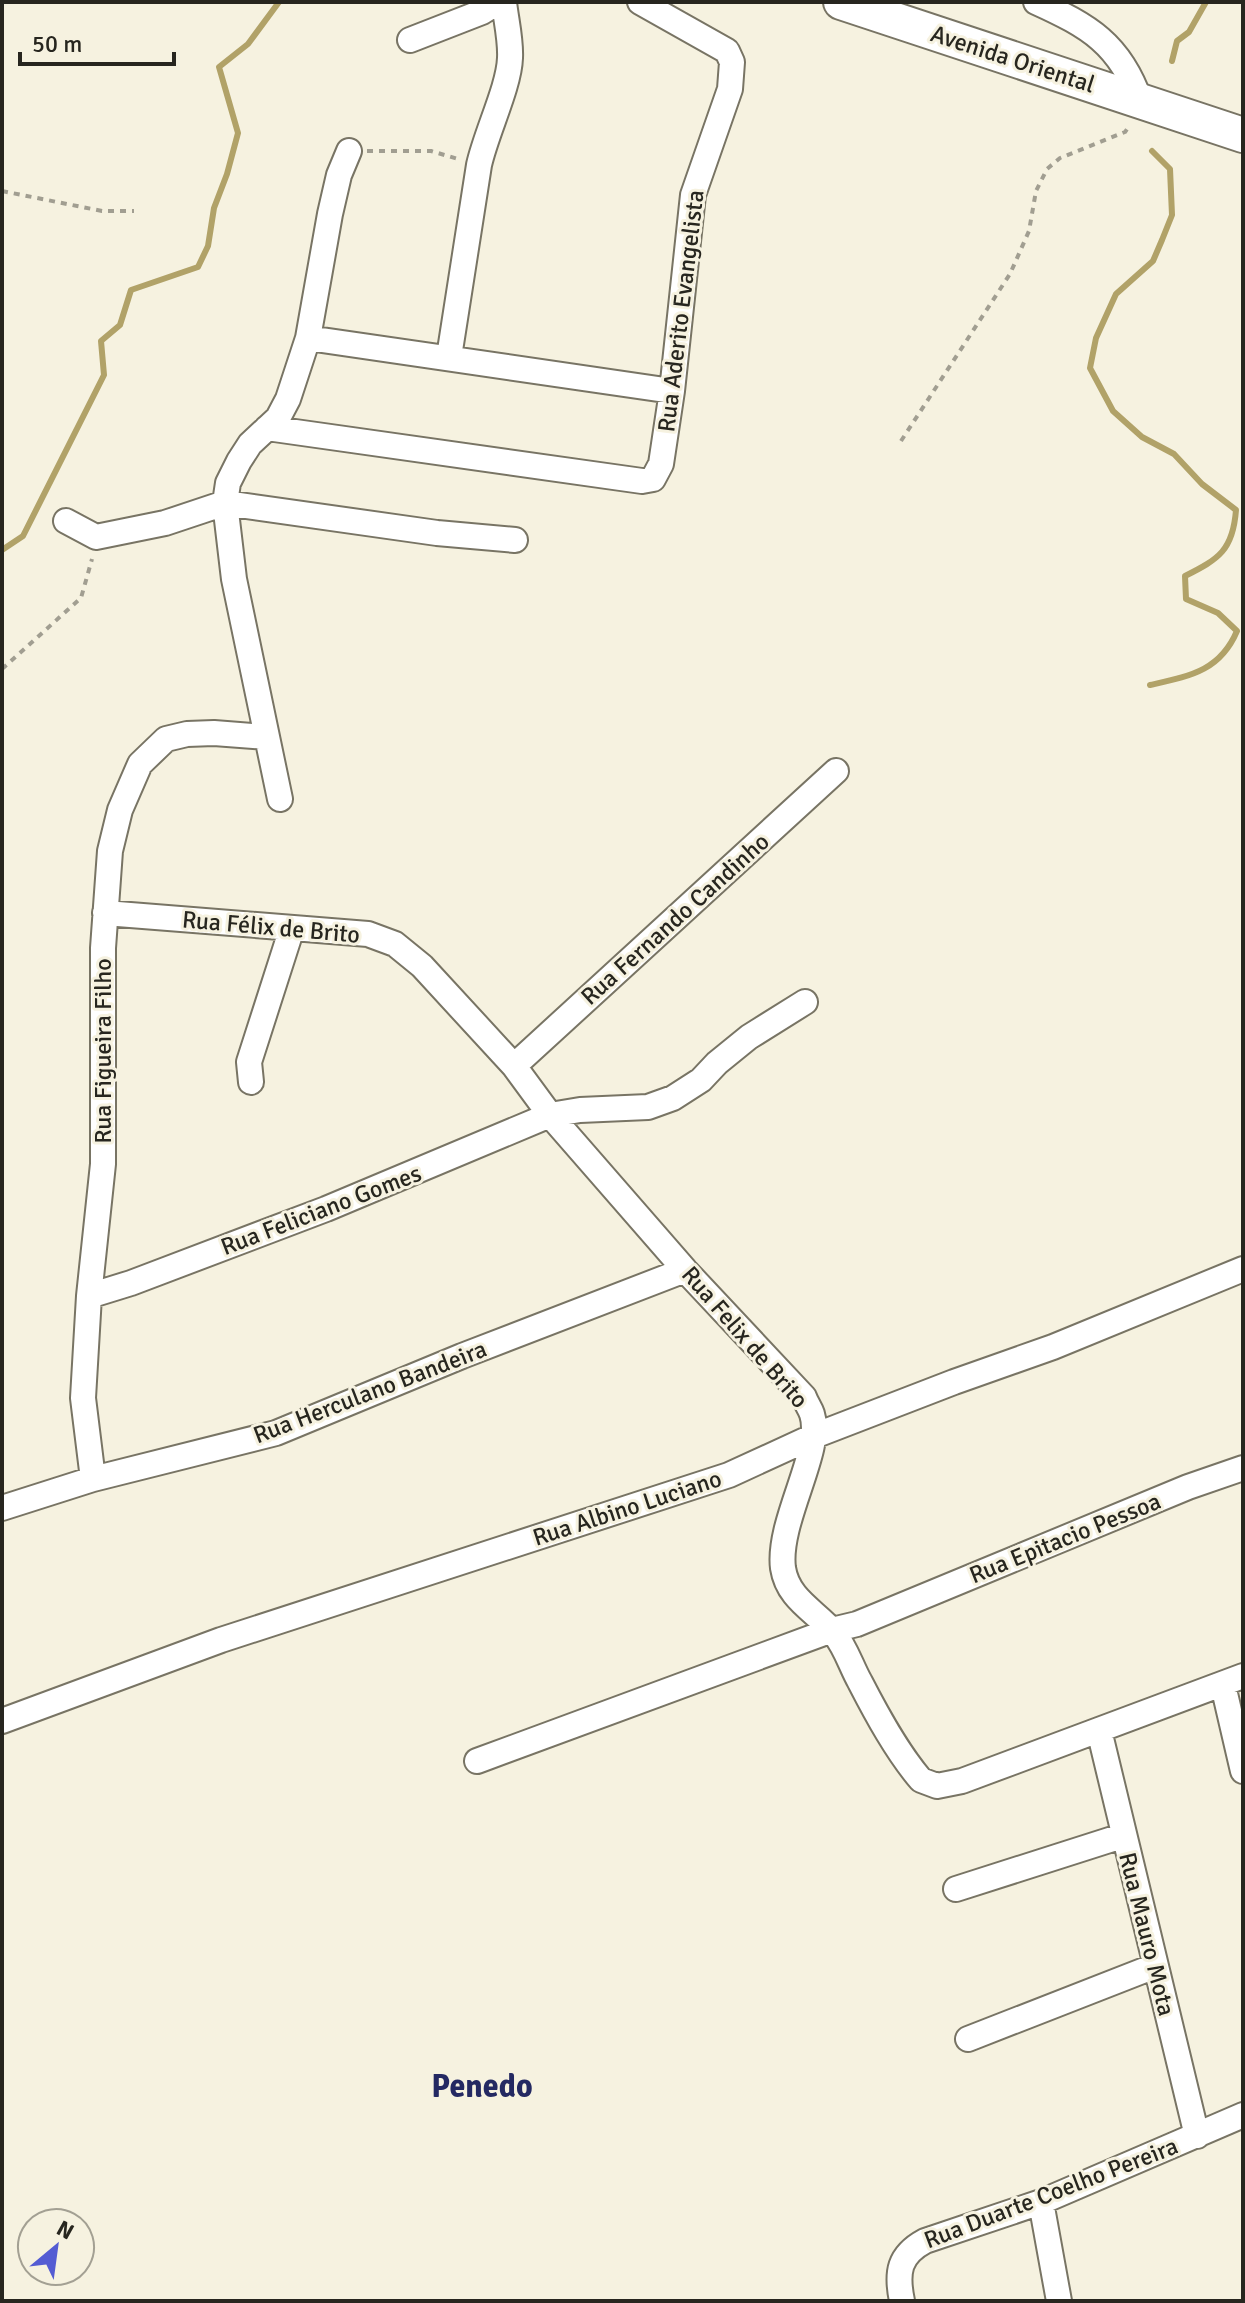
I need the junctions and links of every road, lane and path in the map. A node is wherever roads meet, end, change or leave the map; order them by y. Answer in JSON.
{"nodes":[{"id":1,"x":501,"y":2,"type":"edge"},
{"id":2,"x":640,"y":2,"type":"edge"},
{"id":3,"x":841,"y":2,"type":"edge"},
{"id":4,"x":1036,"y":2,"type":"edge"},
{"id":5,"x":410,"y":40,"type":"dead end"},
{"id":6,"x":1140,"y":101,"type":"junction"},
{"id":7,"x":1243,"y":135,"type":"edge"},
{"id":8,"x":349,"y":151,"type":"joint"},
{"id":9,"x":479,"y":165,"type":"junction"},
{"id":10,"x":2,"y":191,"type":"edge"},
{"id":11,"x":134,"y":211,"type":"dead end"},
{"id":12,"x":308,"y":338,"type":"junction"},
{"id":13,"x":449,"y":357,"type":"junction"},
{"id":14,"x":672,"y":391,"type":"junction"},
{"id":15,"x":267,"y":428,"type":"junction"},
{"id":16,"x":901,"y":441,"type":"dead end"},
{"id":17,"x":225,"y":503,"type":"junction"},
{"id":18,"x":66,"y":521,"type":"dead end"},
{"id":19,"x":96,"y":537,"type":"junction"},
{"id":20,"x":515,"y":540,"type":"dead end"},
{"id":21,"x":2,"y":669,"type":"edge"},
{"id":22,"x":266,"y":737,"type":"junction"},
{"id":23,"x":836,"y":771,"type":"dead end"},
{"id":24,"x":280,"y":799,"type":"dead end"},
{"id":25,"x":105,"y":913,"type":"junction"},
{"id":26,"x":292,"y":928,"type":"junction"},
{"id":27,"x":805,"y":1002,"type":"dead end"},
{"id":28,"x":514,"y":1066,"type":"junction"},
{"id":29,"x":251,"y":1082,"type":"dead end"},
{"id":30,"x":550,"y":1115,"type":"junction"},
{"id":31,"x":1243,"y":1269,"type":"edge"},
{"id":32,"x":685,"y":1270,"type":"junction"},
{"id":33,"x":89,"y":1296,"type":"junction"},
{"id":34,"x":814,"y":1436,"type":"junction"},
{"id":35,"x":1243,"y":1468,"type":"edge"},
{"id":36,"x":93,"y":1479,"type":"junction"},
{"id":37,"x":2,"y":1508,"type":"edge"},
{"id":38,"x":837,"y":1637,"type":"junction"},
{"id":39,"x":1233,"y":1680,"type":"edge"},
{"id":40,"x":2,"y":1721,"type":"edge"},
{"id":41,"x":1099,"y":1730,"type":"junction"},
{"id":42,"x":477,"y":1761,"type":"dead end"},
{"id":43,"x":1243,"y":1771,"type":"edge"},
{"id":44,"x":1122,"y":1836,"type":"junction"},
{"id":45,"x":956,"y":1889,"type":"dead end"},
{"id":46,"x":1155,"y":1966,"type":"junction"},
{"id":47,"x":968,"y":2039,"type":"dead end"},
{"id":48,"x":1243,"y":2115,"type":"edge"},
{"id":49,"x":1197,"y":2136,"type":"junction"},
{"id":50,"x":1041,"y":2202,"type":"junction"},
{"id":51,"x":902,"y":2301,"type":"edge"},
{"id":52,"x":1059,"y":2301,"type":"edge"}],
"edges":[{"from":1,"to":5,"type":"street"},
{"from":1,"to":9,"type":"street"},
{"from":2,"to":14,"type":"street","name":"Rua Aderito Evangelista"},
{"from":3,"to":6,"type":"street","name":"Avenida Oriental"},
{"from":4,"to":6,"type":"street","name":"Avenida Oriental"},
{"from":6,"to":7,"type":"street","name":"Avenida Oriental"},
{"from":6,"to":16,"type":"path"},
{"from":8,"to":9,"type":"path"},
{"from":8,"to":12,"type":"street"},
{"from":9,"to":13,"type":"street"},
{"from":10,"to":11,"type":"path"},
{"from":12,"to":13,"type":"street"},
{"from":12,"to":15,"type":"street"},
{"from":13,"to":14,"type":"street"},
{"from":14,"to":15,"type":"street","name":"Rua Aderito Evangelista"},
{"from":15,"to":17,"type":"street"},
{"from":17,"to":19,"type":"street"},
{"from":17,"to":20,"type":"street"},
{"from":17,"to":22,"type":"street"},
{"from":18,"to":19,"type":"street"},
{"from":19,"to":21,"type":"path"},
{"from":22,"to":24,"type":"street"},
{"from":22,"to":25,"type":"street","name":"Rua Figueira Filho"},
{"from":23,"to":28,"type":"street","name":"Rua Fernando Candinho"},
{"from":25,"to":26,"type":"street","name":"Rua Félix de Brito"},
{"from":25,"to":33,"type":"street","name":"Rua Figueira Filho"},
{"from":26,"to":28,"type":"street","name":"Rua Félix de Brito"},
{"from":26,"to":29,"type":"street"},
{"from":27,"to":30,"type":"street","name":"Rua Feliciano Gomes"},
{"from":28,"to":30,"type":"street","name":"Rua Félix de Brito"},
{"from":30,"to":32,"type":"street","name":"Rua Felix de Brito"},
{"from":30,"to":33,"type":"street","name":"Rua Feliciano Gomes"},
{"from":31,"to":34,"type":"street","name":"Rua Albino Luciano"},
{"from":32,"to":34,"type":"street","name":"Rua Felix de Brito"},
{"from":32,"to":36,"type":"street","name":"Rua Herculano Bandeira"},
{"from":33,"to":36,"type":"street","name":"Rua Figueira Filho"},
{"from":34,"to":38,"type":"street","name":"Rua Felix de Brito"},
{"from":34,"to":40,"type":"street","name":"Rua Albino Luciano"},
{"from":35,"to":38,"type":"street","name":"Rua Epitacio Pessoa"},
{"from":36,"to":37,"type":"street","name":"Rua Herculano Bandeira"},
{"from":38,"to":41,"type":"street"},
{"from":38,"to":42,"type":"street"},
{"from":39,"to":41,"type":"street"},
{"from":39,"to":43,"type":"street"},
{"from":41,"to":44,"type":"street","name":"Rua Mauro Mota"},
{"from":44,"to":45,"type":"street"},
{"from":44,"to":46,"type":"street","name":"Rua Mauro Mota"},
{"from":46,"to":47,"type":"street"},
{"from":46,"to":49,"type":"street","name":"Rua Mauro Mota"},
{"from":48,"to":49,"type":"street","name":"Rua Duarte Coelho Pereira"},
{"from":49,"to":50,"type":"street","name":"Rua Duarte Coelho Pereira"},
{"from":50,"to":51,"type":"street","name":"Rua Duarte Coelho Pereira"},
{"from":50,"to":52,"type":"street"}]}
